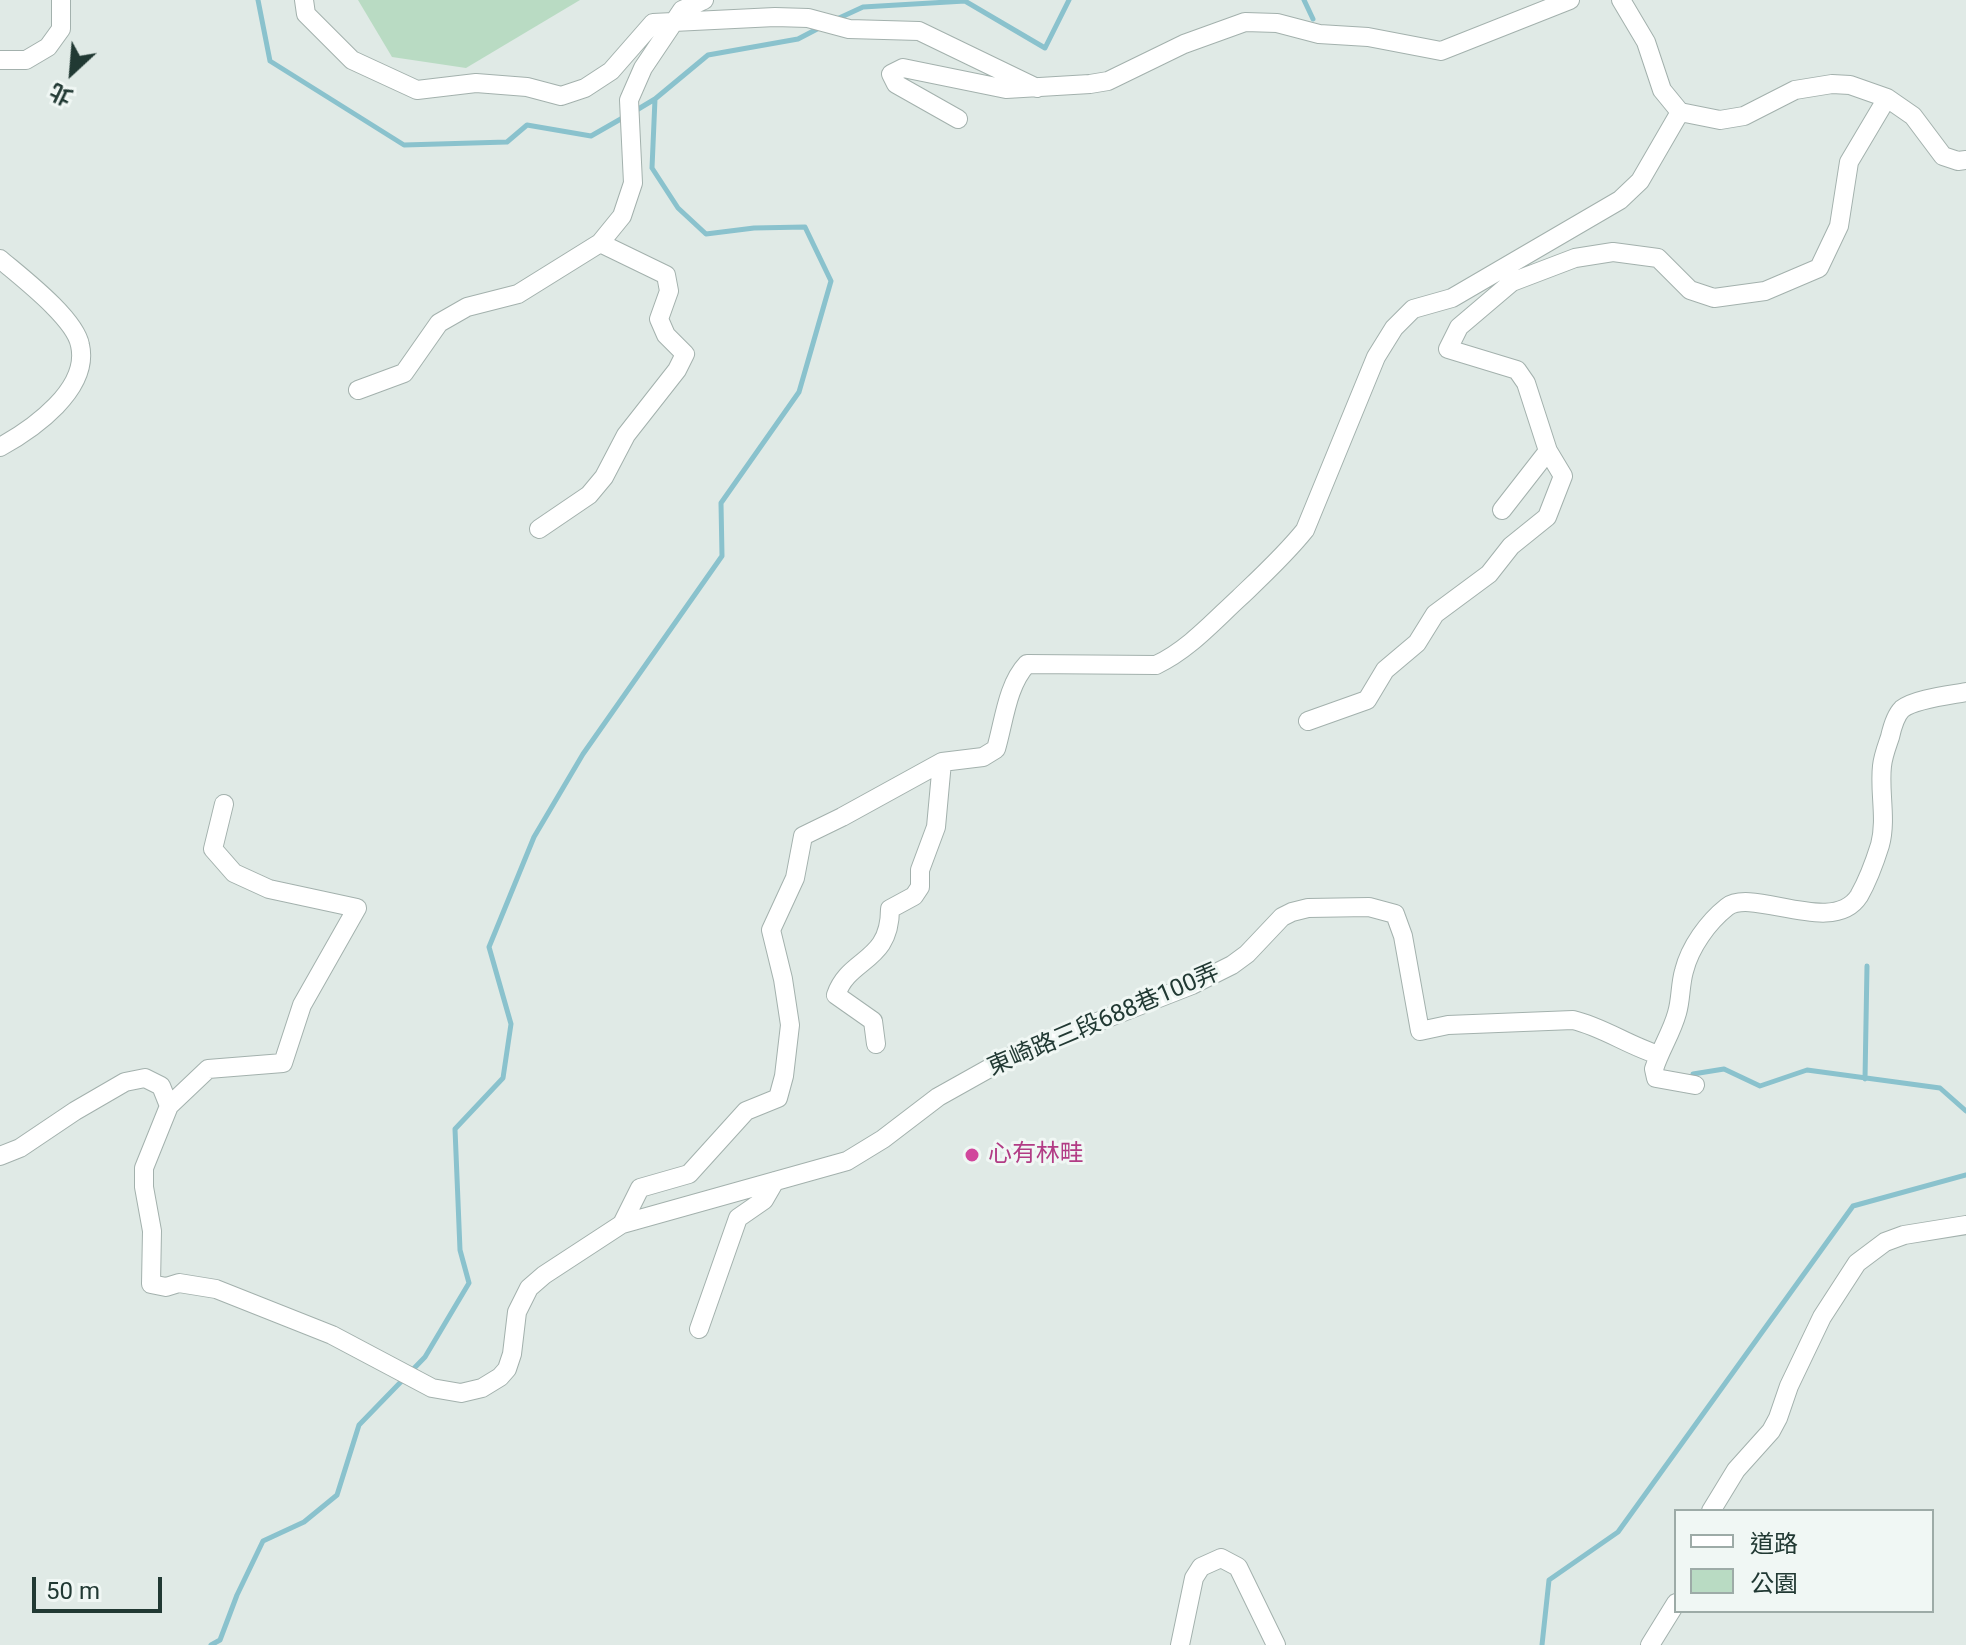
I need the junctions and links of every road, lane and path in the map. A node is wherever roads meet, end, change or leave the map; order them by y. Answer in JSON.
{"nodes":[{"id":1,"x":61,"y":0,"type":"edge"},
{"id":2,"x":304,"y":0,"type":"edge"},
{"id":3,"x":704,"y":0,"type":"edge"},
{"id":4,"x":1570,"y":0,"type":"edge"},
{"id":5,"x":1621,"y":0,"type":"edge"},
{"id":6,"x":675,"y":21,"type":"junction"},
{"id":7,"x":0,"y":60,"type":"edge"},
{"id":8,"x":1037,"y":88,"type":"junction"},
{"id":9,"x":1887,"y":98,"type":"junction"},
{"id":10,"x":1680,"y":112,"type":"junction"},
{"id":11,"x":958,"y":119,"type":"dead end"},
{"id":12,"x":1966,"y":160,"type":"edge"},
{"id":13,"x":600,"y":243,"type":"junction"},
{"id":14,"x":0,"y":259,"type":"edge"},
{"id":15,"x":358,"y":390,"type":"dead end"},
{"id":16,"x":0,"y":447,"type":"edge"},
{"id":17,"x":1548,"y":451,"type":"junction"},
{"id":18,"x":1502,"y":510,"type":"dead end"},
{"id":19,"x":539,"y":529,"type":"dead end"},
{"id":20,"x":1966,"y":692,"type":"edge"},
{"id":21,"x":1308,"y":721,"type":"dead end"},
{"id":22,"x":942,"y":762,"type":"junction"},
{"id":23,"x":224,"y":804,"type":"dead end"},
{"id":24,"x":876,"y":1044,"type":"dead end"},
{"id":25,"x":1659,"y":1055,"type":"junction"},
{"id":26,"x":1695,"y":1085,"type":"dead end"},
{"id":27,"x":169,"y":1106,"type":"junction"},
{"id":28,"x":0,"y":1156,"type":"edge"},
{"id":29,"x":775,"y":1181,"type":"junction"},
{"id":30,"x":622,"y":1224,"type":"junction"},
{"id":31,"x":1966,"y":1225,"type":"edge"},
{"id":32,"x":699,"y":1329,"type":"dead end"},
{"id":33,"x":1712,"y":1509,"type":"edge"},
{"id":34,"x":1674,"y":1606,"type":"edge"},
{"id":35,"x":1180,"y":1645,"type":"edge"},
{"id":36,"x":1276,"y":1645,"type":"edge"},
{"id":37,"x":1650,"y":1645,"type":"edge"}],
"edges":[{"from":1,"to":7,"type":"street"},
{"from":2,"to":6,"type":"street"},
{"from":3,"to":6,"type":"street"},
{"from":4,"to":8,"type":"street"},
{"from":5,"to":10,"type":"street"},
{"from":6,"to":8,"type":"street"},
{"from":6,"to":13,"type":"street"},
{"from":8,"to":11,"type":"street"},
{"from":9,"to":10,"type":"street"},
{"from":9,"to":12,"type":"street"},
{"from":9,"to":17,"type":"street"},
{"from":10,"to":22,"type":"street"},
{"from":13,"to":15,"type":"street"},
{"from":13,"to":19,"type":"street"},
{"from":14,"to":16,"type":"street"},
{"from":17,"to":18,"type":"street"},
{"from":17,"to":21,"type":"street"},
{"from":20,"to":25,"type":"street"},
{"from":22,"to":24,"type":"street"},
{"from":22,"to":30,"type":"street"},
{"from":23,"to":27,"type":"street"},
{"from":25,"to":26,"type":"street"},
{"from":25,"to":29,"type":"street","name":"東崎路三段688巷100弄"},
{"from":27,"to":28,"type":"street"},
{"from":27,"to":30,"type":"street","name":"東崎路三段688巷100弄"},
{"from":29,"to":30,"type":"street","name":"東崎路三段688巷100弄"},
{"from":29,"to":32,"type":"street"},
{"from":31,"to":33,"type":"street"},
{"from":34,"to":37,"type":"street"},
{"from":35,"to":36,"type":"street"}]}
